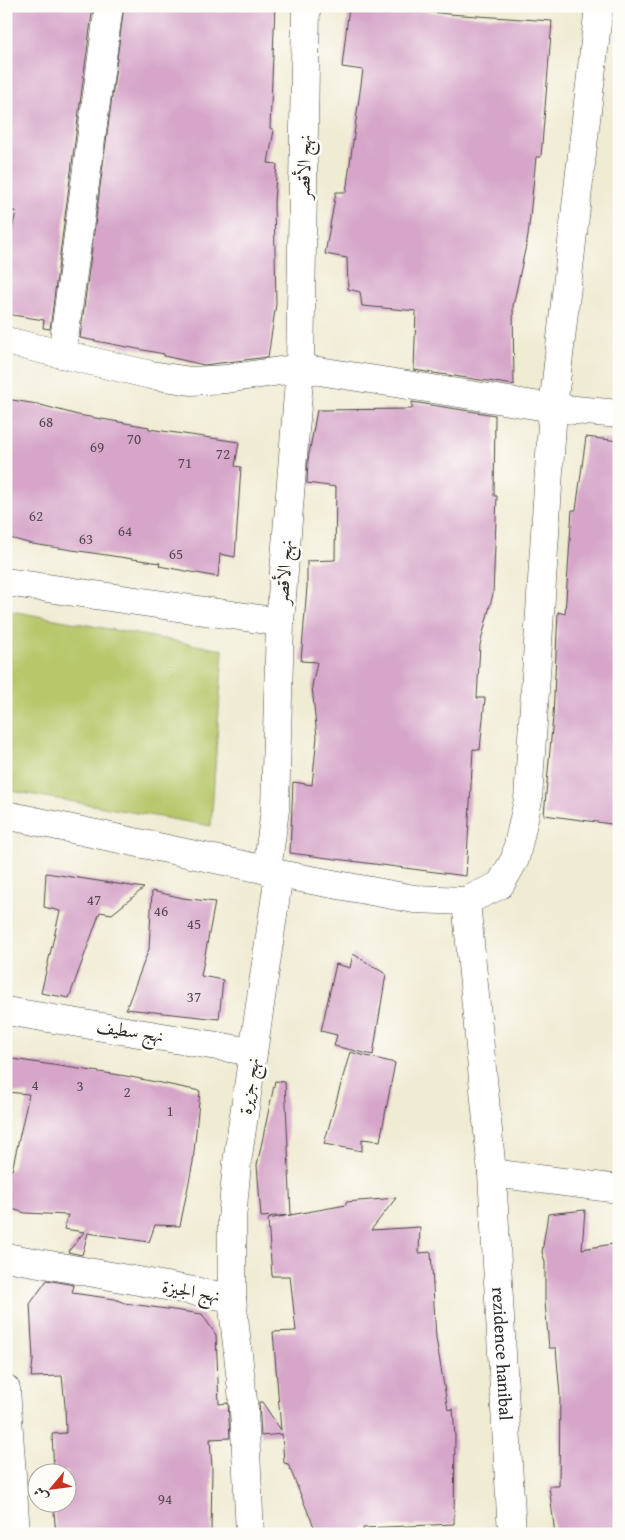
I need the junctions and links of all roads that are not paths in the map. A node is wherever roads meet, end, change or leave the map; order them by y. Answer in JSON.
{"nodes":[{"id":1,"x":109,"y":6,"type":"edge"},
{"id":2,"x":306,"y":6,"type":"edge"},
{"id":3,"x":599,"y":6,"type":"edge"},
{"id":4,"x":6,"y":341,"type":"edge"},
{"id":5,"x":62,"y":354,"type":"junction"},
{"id":6,"x":300,"y":368,"type":"junction"},
{"id":7,"x":553,"y":408,"type":"junction"},
{"id":8,"x":619,"y":414,"type":"edge"},
{"id":9,"x":6,"y":582,"type":"edge"},
{"id":10,"x":280,"y":622,"type":"junction"},
{"id":11,"x":6,"y":815,"type":"edge"},
{"id":12,"x":273,"y":872,"type":"junction"},
{"id":13,"x":466,"y":901,"type":"junction"},
{"id":14,"x":6,"y":1011,"type":"edge"},
{"id":15,"x":254,"y":1052,"type":"junction"},
{"id":16,"x":492,"y":1173,"type":"junction"},
{"id":17,"x":619,"y":1189,"type":"edge"},
{"id":18,"x":6,"y":1257,"type":"edge"},
{"id":19,"x":232,"y":1298,"type":"junction"},
{"id":20,"x":6,"y":1390,"type":"edge"},
{"id":21,"x":16,"y":1534,"type":"edge"},
{"id":22,"x":250,"y":1534,"type":"edge"},
{"id":23,"x":512,"y":1534,"type":"edge"}],
"edges":[{"from":1,"to":5,"type":"street"},
{"from":2,"to":6,"type":"street","name":"نهج الأقصر"},
{"from":3,"to":7,"type":"street"},
{"from":4,"to":5,"type":"street"},
{"from":5,"to":6,"type":"street"},
{"from":6,"to":7,"type":"street"},
{"from":6,"to":10,"type":"street","name":"نهج الأقصر"},
{"from":7,"to":8,"type":"street"},
{"from":7,"to":13,"type":"street"},
{"from":9,"to":10,"type":"street"},
{"from":10,"to":12,"type":"street","name":"نهج الأقصر"},
{"from":11,"to":12,"type":"street"},
{"from":12,"to":13,"type":"street"},
{"from":12,"to":15,"type":"street","name":"نهج جزيرة"},
{"from":13,"to":16,"type":"street","name":"rezidence hanibal"},
{"from":14,"to":15,"type":"street","name":"نهج سطيف"},
{"from":15,"to":19,"type":"street","name":"نهج جزيرة"},
{"from":16,"to":17,"type":"street"},
{"from":16,"to":23,"type":"street","name":"rezidence hanibal"},
{"from":18,"to":19,"type":"street","name":"نهج الجيزة"},
{"from":19,"to":22,"type":"street","name":"نهج الجيزة"},
{"from":20,"to":21,"type":"street"}]}
